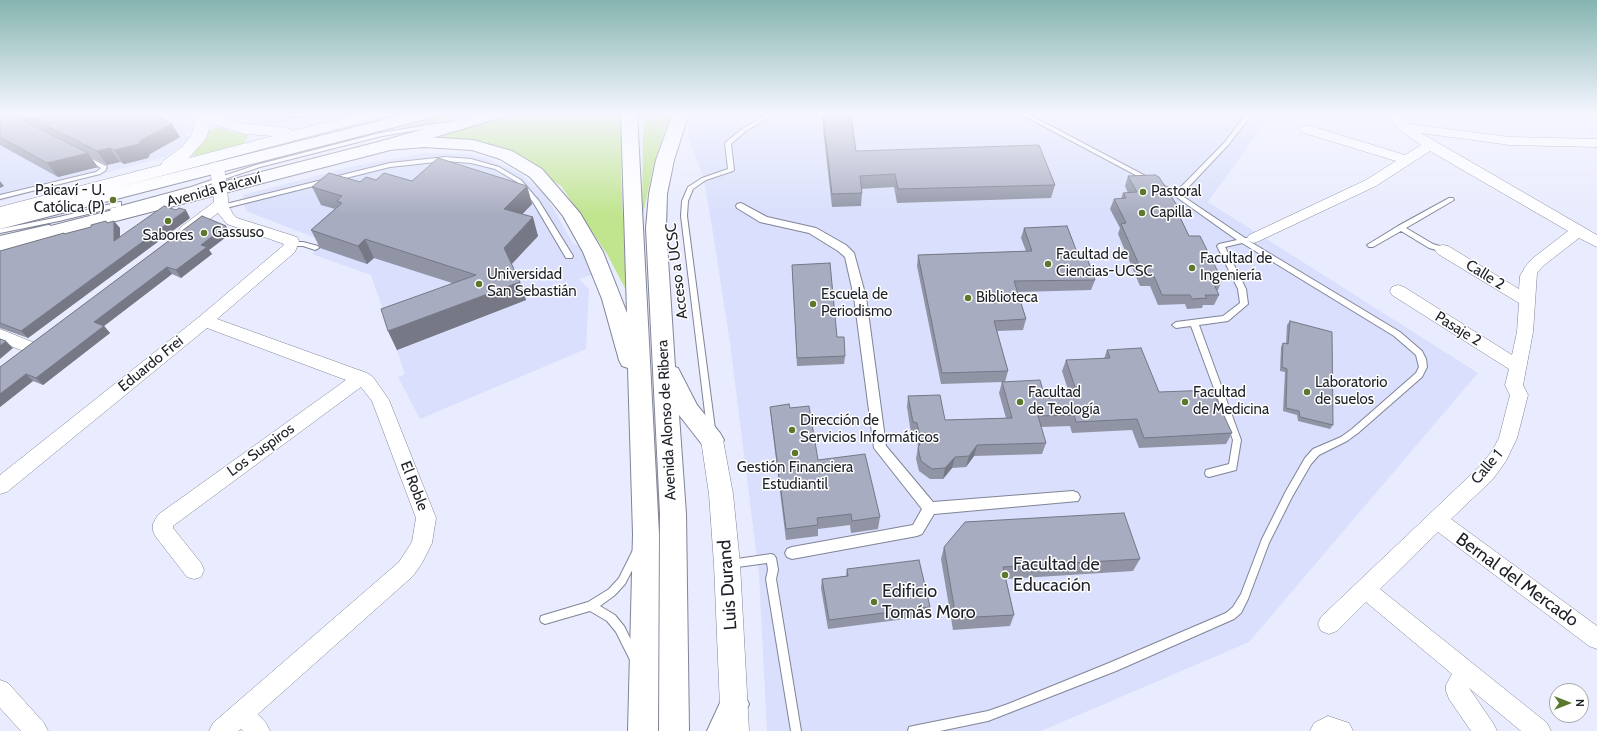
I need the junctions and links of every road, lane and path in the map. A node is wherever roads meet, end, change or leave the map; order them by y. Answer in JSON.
{"nodes":[{"id":1,"x":191,"y":147,"type":"edge"},
{"id":2,"x":248,"y":147,"type":"edge"},
{"id":3,"x":294,"y":147,"type":"edge"},
{"id":4,"x":330,"y":147,"type":"edge"},
{"id":5,"x":376,"y":147,"type":"edge"},
{"id":6,"x":478,"y":147,"type":"edge"},
{"id":7,"x":630,"y":147,"type":"edge"},
{"id":8,"x":669,"y":147,"type":"edge"},
{"id":9,"x":729,"y":147,"type":"edge"},
{"id":10,"x":1086,"y":147,"type":"edge"},
{"id":11,"x":1223,"y":147,"type":"edge"},
{"id":12,"x":1366,"y":147,"type":"edge"},
{"id":13,"x":1427,"y":147,"type":"edge"},
{"id":14,"x":1434,"y":147,"type":"edge"},
{"id":15,"x":77,"y":153,"type":"edge"},
{"id":16,"x":1408,"y":160,"type":"junction"},
{"id":17,"x":160,"y":170,"type":"junction"},
{"id":18,"x":219,"y":187,"type":"junction"},
{"id":19,"x":1177,"y":195,"type":"junction"},
{"id":20,"x":0,"y":197,"type":"edge"},
{"id":21,"x":1451,"y":200,"type":"dead end"},
{"id":22,"x":741,"y":206,"type":"dead end"},
{"id":23,"x":0,"y":213,"type":"edge"},
{"id":24,"x":0,"y":224,"type":"edge"},
{"id":25,"x":1400,"y":228,"type":"junction"},
{"id":26,"x":0,"y":231,"type":"edge"},
{"id":27,"x":1578,"y":231,"type":"junction"},
{"id":28,"x":0,"y":238,"type":"edge"},
{"id":29,"x":1249,"y":239,"type":"junction"},
{"id":30,"x":171,"y":241,"type":"edge"},
{"id":31,"x":290,"y":242,"type":"junction"},
{"id":32,"x":1597,"y":242,"type":"edge"},
{"id":33,"x":1371,"y":245,"type":"dead end"},
{"id":34,"x":0,"y":246,"type":"edge"},
{"id":35,"x":315,"y":248,"type":"edge"},
{"id":36,"x":1443,"y":250,"type":"joint"},
{"id":37,"x":569,"y":256,"type":"dead end"},
{"id":38,"x":1398,"y":291,"type":"dead end"},
{"id":39,"x":1527,"y":301,"type":"junction"},
{"id":40,"x":205,"y":321,"type":"junction"},
{"id":41,"x":1194,"y":323,"type":"junction"},
{"id":42,"x":1176,"y":325,"type":"dead end"},
{"id":43,"x":0,"y":335,"type":"edge"},
{"id":44,"x":29,"y":347,"type":"edge"},
{"id":45,"x":664,"y":358,"type":"junction"},
{"id":46,"x":1518,"y":367,"type":"junction"},
{"id":47,"x":361,"y":378,"type":"junction"},
{"id":48,"x":705,"y":396,"type":"junction"},
{"id":49,"x":640,"y":402,"type":"junction"},
{"id":50,"x":688,"y":411,"type":"junction"},
{"id":51,"x":712,"y":440,"type":"junction"},
{"id":52,"x":1209,"y":473,"type":"dead end"},
{"id":53,"x":0,"y":486,"type":"edge"},
{"id":54,"x":1073,"y":496,"type":"dead end"},
{"id":55,"x":930,"y":508,"type":"junction"},
{"id":56,"x":1437,"y":520,"type":"junction"},
{"id":57,"x":646,"y":534,"type":"junction"},
{"id":58,"x":792,"y":553,"type":"dead end"},
{"id":59,"x":727,"y":564,"type":"junction"},
{"id":60,"x":194,"y":570,"type":"dead end"},
{"id":61,"x":1365,"y":589,"type":"junction"},
{"id":62,"x":592,"y":606,"type":"junction"},
{"id":63,"x":545,"y":619,"type":"dead end"},
{"id":64,"x":1329,"y":624,"type":"dead end"},
{"id":65,"x":1597,"y":639,"type":"edge"},
{"id":66,"x":1468,"y":673,"type":"junction"},
{"id":67,"x":0,"y":691,"type":"edge"},
{"id":68,"x":645,"y":695,"type":"junction"},
{"id":69,"x":242,"y":713,"type":"junction"},
{"id":70,"x":734,"y":717,"type":"edge"},
{"id":71,"x":36,"y":731,"type":"edge"},
{"id":72,"x":221,"y":731,"type":"edge"},
{"id":73,"x":258,"y":731,"type":"edge"},
{"id":74,"x":643,"y":731,"type":"edge"},
{"id":75,"x":674,"y":731,"type":"edge"},
{"id":76,"x":722,"y":731,"type":"edge"},
{"id":77,"x":796,"y":731,"type":"edge"},
{"id":78,"x":913,"y":731,"type":"edge"},
{"id":79,"x":1484,"y":731,"type":"edge"},
{"id":80,"x":1538,"y":731,"type":"edge"}],
"edges":[{"from":1,"to":17,"type":"street"},
{"from":2,"to":17,"type":"street"},
{"from":3,"to":18,"type":"main road","name":"Avenida Paicaví"},
{"from":4,"to":18,"type":"lane"},
{"from":5,"to":18,"type":"main road","name":"Avenida Paicaví"},
{"from":6,"to":49,"type":"main road"},
{"from":7,"to":49,"type":"main road","name":"Avenida Alonso de Ribera"},
{"from":8,"to":45,"type":"main road","name":"Avenida Alonso de Ribera"},
{"from":9,"to":48,"type":"lane","name":"Acceso a UCSC"},
{"from":10,"to":19,"type":"lane"},
{"from":11,"to":19,"type":"lane"},
{"from":12,"to":16,"type":"street"},
{"from":13,"to":16,"type":"street"},
{"from":14,"to":27,"type":"street"},
{"from":15,"to":20,"type":"lane"},
{"from":16,"to":29,"type":"street"},
{"from":17,"to":23,"type":"street"},
{"from":18,"to":24,"type":"main road","name":"Avenida Paicaví"},
{"from":18,"to":26,"type":"lane"},
{"from":18,"to":28,"type":"lane"},
{"from":18,"to":30,"type":"street"},
{"from":18,"to":31,"type":"street"},
{"from":18,"to":34,"type":"main road","name":"Avenida Paicaví"},
{"from":18,"to":37,"type":"lane"},
{"from":19,"to":29,"type":"lane"},
{"from":21,"to":25,"type":"lane"},
{"from":22,"to":55,"type":"street"},
{"from":25,"to":33,"type":"lane"},
{"from":25,"to":36,"type":"lane"},
{"from":27,"to":32,"type":"street"},
{"from":27,"to":39,"type":"street","name":"Calle 1"},
{"from":29,"to":41,"type":"lane"},
{"from":29,"to":78,"type":"lane"},
{"from":31,"to":35,"type":"lane"},
{"from":31,"to":40,"type":"street","name":"Eduardo Frei"},
{"from":36,"to":39,"type":"street","name":"Calle 2"},
{"from":38,"to":46,"type":"street","name":"Pasaje 2"},
{"from":39,"to":46,"type":"street","name":"Calle 1"},
{"from":40,"to":47,"type":"street","name":"El Roble"},
{"from":40,"to":53,"type":"street","name":"Eduardo Frei"},
{"from":41,"to":42,"type":"lane"},
{"from":41,"to":52,"type":"lane"},
{"from":43,"to":44,"type":"street"},
{"from":45,"to":50,"type":"main road"},
{"from":45,"to":75,"type":"main road","name":"Avenida Alonso de Ribera"},
{"from":46,"to":56,"type":"street","name":"Calle 1"},
{"from":47,"to":60,"type":"street","name":"Los Suspiros"},
{"from":47,"to":69,"type":"street","name":"El Roble"},
{"from":48,"to":50,"type":"lane"},
{"from":48,"to":51,"type":"lane","name":"Acceso a UCSC"},
{"from":49,"to":57,"type":"main road","name":"Avenida Alonso de Ribera"},
{"from":50,"to":51,"type":"main road"},
{"from":51,"to":59,"type":"street","name":"Luis Durand"},
{"from":54,"to":55,"type":"street"},
{"from":55,"to":58,"type":"street"},
{"from":56,"to":61,"type":"street","name":"Calle 1"},
{"from":56,"to":65,"type":"street","name":"Bernal del Mercado"},
{"from":57,"to":62,"type":"lane"},
{"from":57,"to":68,"type":"main road","name":"Avenida Alonso de Ribera"},
{"from":59,"to":70,"type":"street","name":"Luis Durand"},
{"from":59,"to":77,"type":"lane"},
{"from":61,"to":64,"type":"street","name":"Calle 1"},
{"from":61,"to":66,"type":"street"},
{"from":62,"to":63,"type":"lane"},
{"from":62,"to":68,"type":"lane"},
{"from":66,"to":79,"type":"street"},
{"from":66,"to":80,"type":"street"},
{"from":67,"to":71,"type":"street"},
{"from":68,"to":74,"type":"main road","name":"Avenida Alonso de Ribera"},
{"from":69,"to":72,"type":"street","name":"El Roble"},
{"from":69,"to":73,"type":"street"},
{"from":70,"to":76,"type":"main road"}]}
